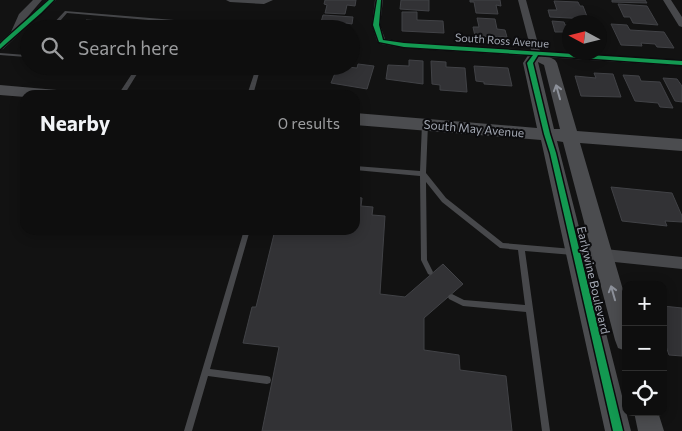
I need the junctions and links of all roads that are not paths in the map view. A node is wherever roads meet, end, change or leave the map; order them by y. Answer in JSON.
{"nodes":[{"id":1,"x":38,"y":0,"type":"edge"},
{"id":2,"x":52,"y":0,"type":"edge"},
{"id":3,"x":230,"y":0,"type":"edge"},
{"id":4,"x":269,"y":0,"type":"edge"},
{"id":5,"x":379,"y":0,"type":"edge"},
{"id":6,"x":522,"y":0,"type":"edge"},
{"id":7,"x":667,"y":0,"type":"edge"},
{"id":8,"x":20,"y":20,"type":"edge"},
{"id":9,"x":20,"y":20,"type":"edge"},
{"id":10,"x":32,"y":20,"type":"edge"},
{"id":11,"x":58,"y":20,"type":"edge"},
{"id":12,"x":163,"y":20,"type":"edge"},
{"id":13,"x":682,"y":24,"type":"edge"},
{"id":14,"x":20,"y":29,"type":"edge"},
{"id":15,"x":14,"y":33,"type":"junction"},
{"id":16,"x":0,"y":47,"type":"edge"},
{"id":17,"x":0,"y":54,"type":"edge"},
{"id":18,"x":536,"y":54,"type":"junction"},
{"id":19,"x":20,"y":55,"type":"edge"},
{"id":20,"x":682,"y":63,"type":"edge"},
{"id":21,"x":134,"y":75,"type":"edge"},
{"id":22,"x":256,"y":75,"type":"edge"},
{"id":23,"x":0,"y":90,"type":"edge"},
{"id":24,"x":124,"y":90,"type":"edge"},
{"id":25,"x":252,"y":90,"type":"edge"},
{"id":26,"x":20,"y":92,"type":"edge"},
{"id":27,"x":360,"y":119,"type":"edge"},
{"id":28,"x":425,"y":124,"type":"junction"},
{"id":29,"x":547,"y":134,"type":"junction"},
{"id":30,"x":570,"y":136,"type":"junction"},
{"id":31,"x":682,"y":145,"type":"edge"},
{"id":32,"x":360,"y":168,"type":"edge"},
{"id":33,"x":423,"y":174,"type":"junction"},
{"id":34,"x":247,"y":235,"type":"edge"},
{"id":35,"x":521,"y":248,"type":"junction"},
{"id":36,"x":576,"y":252,"type":"junction"},
{"id":37,"x":602,"y":255,"type":"junction"},
{"id":38,"x":682,"y":263,"type":"edge"},
{"id":39,"x":430,"y":272,"type":"dead end"},
{"id":40,"x":452,"y":297,"type":"dead end"},
{"id":41,"x":529,"y":309,"type":"junction"},
{"id":42,"x":622,"y":326,"type":"edge"},
{"id":43,"x":206,"y":372,"type":"junction"},
{"id":44,"x":267,"y":380,"type":"dead end"},
{"id":45,"x":647,"y":416,"type":"edge"},
{"id":46,"x":188,"y":431,"type":"edge"},
{"id":47,"x":546,"y":431,"type":"edge"},
{"id":48,"x":618,"y":431,"type":"edge"},
{"id":49,"x":651,"y":431,"type":"edge"}],
"edges":[{"from":1,"to":8,"type":"street"},
{"from":2,"to":10,"type":"street"},
{"from":3,"to":4,"type":"street"},
{"from":5,"to":18,"type":"street","name":"South Ross Avenue"},
{"from":6,"to":18,"type":"street"},
{"from":7,"to":13,"type":"street"},
{"from":9,"to":15,"type":"street"},
{"from":11,"to":12,"type":"lane"},
{"from":14,"to":15,"type":"street"},
{"from":15,"to":16,"type":"street"},
{"from":17,"to":19,"type":"lane"},
{"from":18,"to":20,"type":"street","name":"South Ross Avenue"},
{"from":18,"to":29,"type":"street","name":"Earlywine Boulevard"},
{"from":30,"to":18,"type":"street","name":"Earlywine Boulevard","one_way":true},
{"from":21,"to":24,"type":"lane"},
{"from":22,"to":25,"type":"lane"},
{"from":23,"to":26,"type":"street"},
{"from":27,"to":28,"type":"street","name":"South May Avenue"},
{"from":28,"to":29,"type":"street","name":"South May Avenue"},
{"from":28,"to":33,"type":"lane"},
{"from":29,"to":30,"type":"street","name":"South May Avenue"},
{"from":29,"to":36,"type":"street","name":"Earlywine Boulevard"},
{"from":30,"to":31,"type":"street","name":"South May Avenue"},
{"from":30,"to":37,"type":"street","name":"Earlywine Boulevard"},
{"from":32,"to":33,"type":"lane"},
{"from":33,"to":35,"type":"lane"},
{"from":33,"to":39,"type":"lane"},
{"from":34,"to":43,"type":"lane"},
{"from":35,"to":36,"type":"lane"},
{"from":35,"to":41,"type":"lane"},
{"from":36,"to":37,"type":"street"},
{"from":36,"to":48,"type":"street","name":"Earlywine Boulevard"},
{"from":37,"to":38,"type":"street"},
{"from":42,"to":37,"type":"street","name":"Earlywine Boulevard","one_way":true},
{"from":40,"to":41,"type":"lane"},
{"from":41,"to":47,"type":"lane"},
{"from":43,"to":44,"type":"lane"},
{"from":43,"to":46,"type":"lane"},
{"from":45,"to":49,"type":"street"}]}
